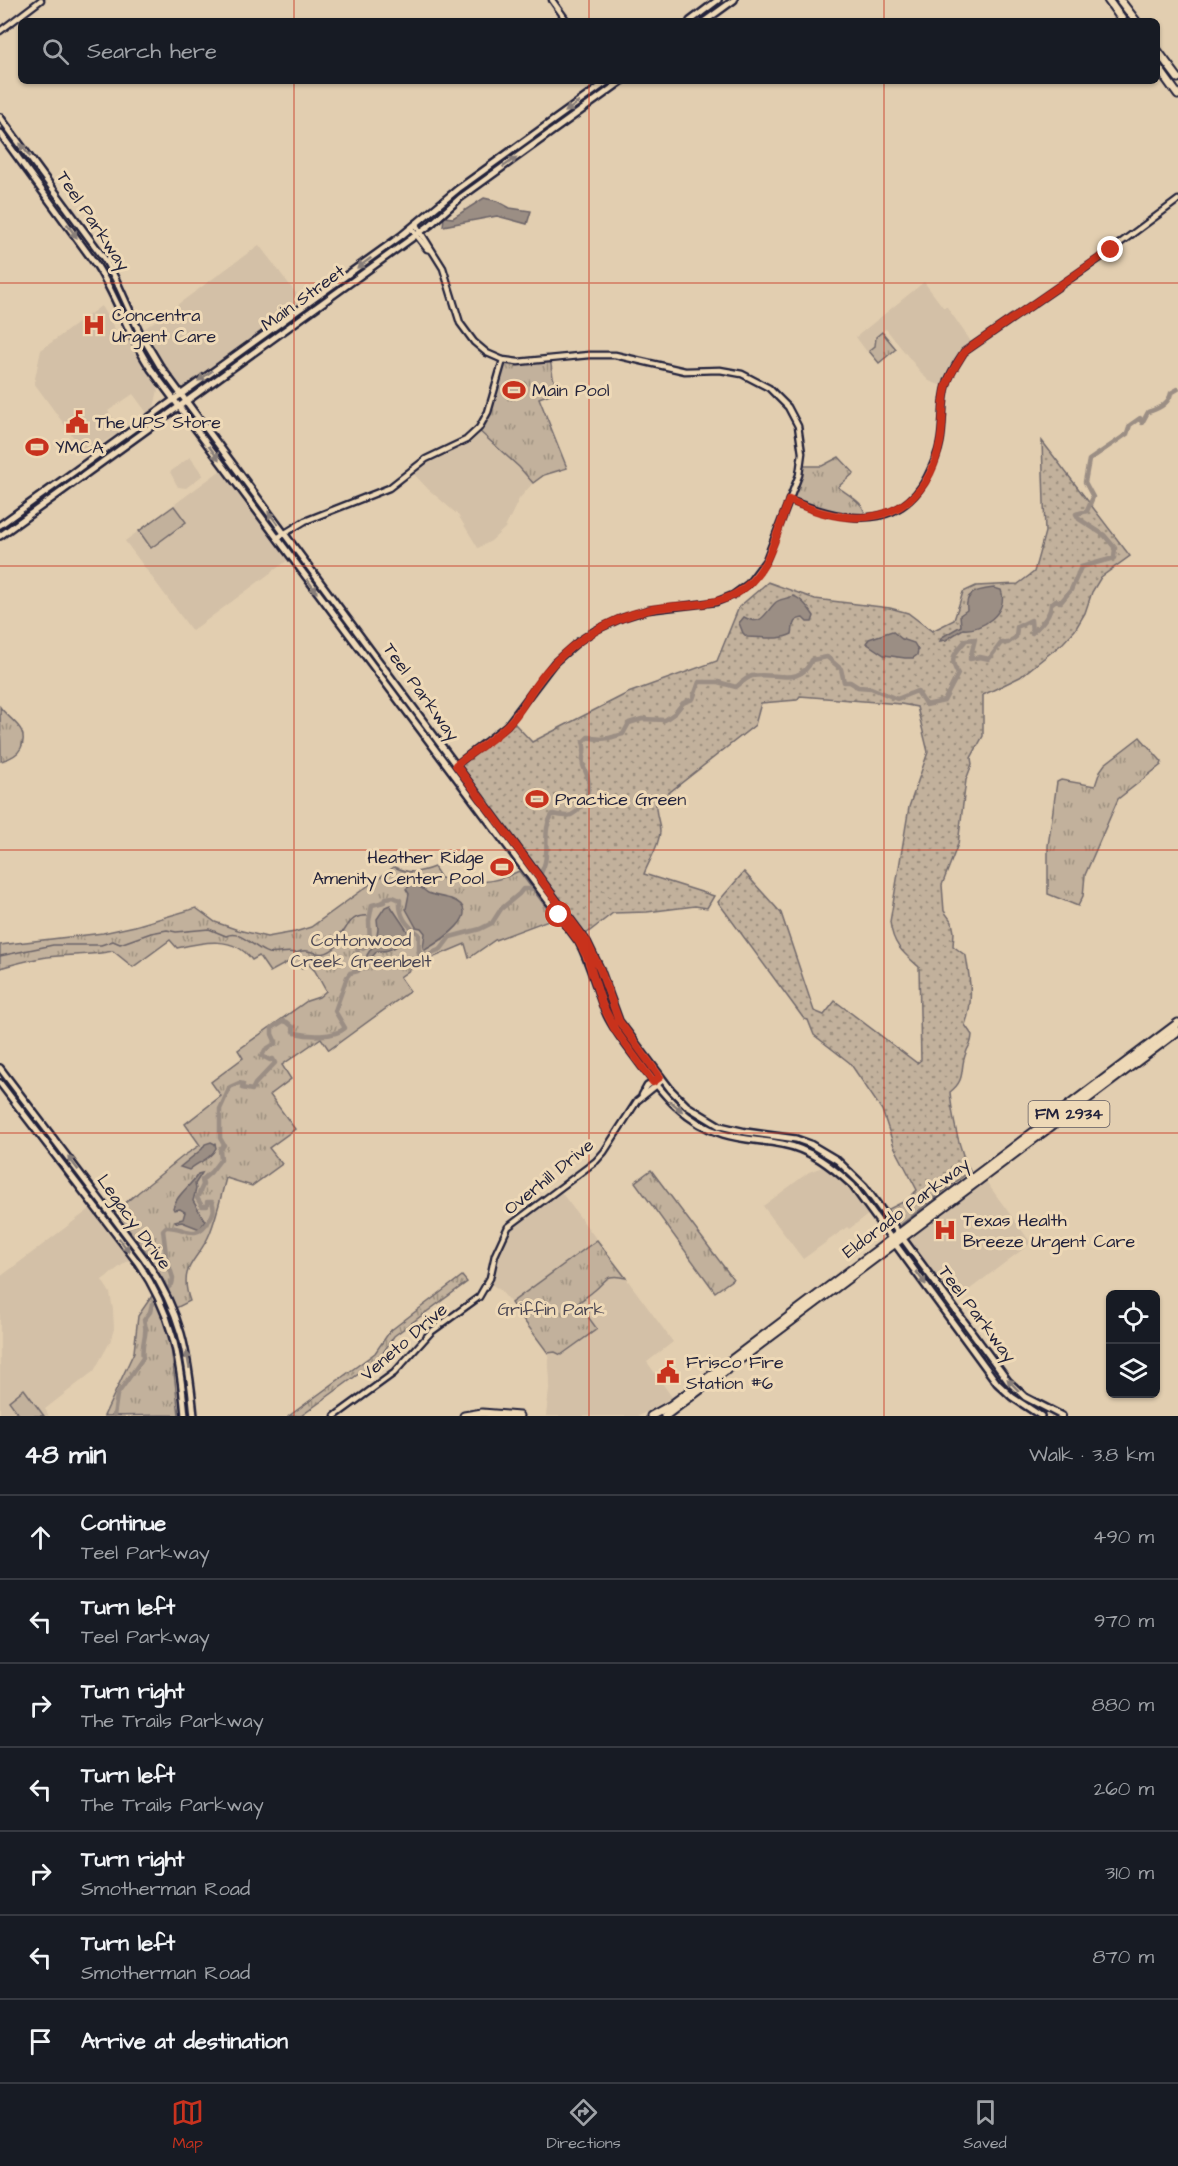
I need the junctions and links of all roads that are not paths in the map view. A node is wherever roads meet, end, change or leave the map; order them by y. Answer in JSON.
{"nodes":[{"id":1,"x":41,"y":0,"type":"edge"},
{"id":2,"x":552,"y":0,"type":"edge"},
{"id":3,"x":718,"y":0,"type":"edge"},
{"id":4,"x":734,"y":0,"type":"edge"},
{"id":5,"x":1108,"y":0,"type":"edge"},
{"id":6,"x":1120,"y":0,"type":"edge"},
{"id":7,"x":565,"y":18,"type":"edge"},
{"id":8,"x":694,"y":18,"type":"edge"},
{"id":9,"x":709,"y":18,"type":"edge"},
{"id":10,"x":1122,"y":18,"type":"edge"},
{"id":11,"x":1134,"y":18,"type":"edge"},
{"id":12,"x":0,"y":31,"type":"edge"},
{"id":13,"x":1160,"y":54,"type":"edge"},
{"id":14,"x":1160,"y":70,"type":"edge"},
{"id":15,"x":1178,"y":78,"type":"edge"},
{"id":16,"x":611,"y":84,"type":"edge"},
{"id":17,"x":611,"y":84,"type":"edge"},
{"id":18,"x":1178,"y":95,"type":"edge"},
{"id":19,"x":1,"y":121,"type":"edge"},
{"id":20,"x":0,"y":133,"type":"edge"},
{"id":21,"x":1178,"y":200,"type":"edge"},
{"id":22,"x":62,"y":201,"type":"junction"},
{"id":23,"x":54,"y":206,"type":"junction"},
{"id":24,"x":414,"y":227,"type":"junction"},
{"id":25,"x":418,"y":233,"type":"junction"},
{"id":26,"x":128,"y":309,"type":"junction"},
{"id":27,"x":120,"y":313,"type":"junction"},
{"id":28,"x":280,"y":322,"type":"junction"},
{"id":29,"x":285,"y":329,"type":"junction"},
{"id":30,"x":149,"y":349,"type":"junction"},
{"id":31,"x":140,"y":354,"type":"junction"},
{"id":32,"x":235,"y":355,"type":"junction"},
{"id":33,"x":503,"y":360,"type":"junction"},
{"id":34,"x":240,"y":362,"type":"junction"},
{"id":35,"x":180,"y":394,"type":"junction"},
{"id":36,"x":174,"y":399,"type":"junction"},
{"id":37,"x":186,"y":402,"type":"junction"},
{"id":38,"x":179,"y":406,"type":"junction"},
{"id":39,"x":127,"y":433,"type":"junction"},
{"id":40,"x":132,"y":441,"type":"junction"},
{"id":41,"x":247,"y":485,"type":"junction"},
{"id":42,"x":241,"y":489,"type":"junction"},
{"id":43,"x":789,"y":500,"type":"junction"},
{"id":44,"x":0,"y":525,"type":"edge"},
{"id":45,"x":284,"y":534,"type":"junction"},
{"id":46,"x":0,"y":536,"type":"edge"},
{"id":47,"x":277,"y":538,"type":"junction"},
{"id":48,"x":456,"y":765,"type":"junction"},
{"id":49,"x":561,"y":913,"type":"junction"},
{"id":50,"x":1178,"y":1023,"type":"edge"},
{"id":51,"x":1178,"y":1031,"type":"edge"},
{"id":52,"x":0,"y":1068,"type":"edge"},
{"id":53,"x":661,"y":1078,"type":"junction"},
{"id":54,"x":0,"y":1083,"type":"edge"},
{"id":55,"x":655,"y":1083,"type":"junction"},
{"id":56,"x":40,"y":1121,"type":"junction"},
{"id":57,"x":33,"y":1126,"type":"junction"},
{"id":58,"x":767,"y":1134,"type":"junction"},
{"id":59,"x":766,"y":1142,"type":"junction"},
{"id":60,"x":828,"y":1154,"type":"junction"},
{"id":61,"x":824,"y":1161,"type":"junction"},
{"id":62,"x":864,"y":1186,"type":"junction"},
{"id":63,"x":857,"y":1190,"type":"junction"},
{"id":64,"x":957,"y":1193,"type":"junction"},
{"id":65,"x":897,"y":1238,"type":"junction"},
{"id":66,"x":487,"y":1284,"type":"joint"},
{"id":67,"x":940,"y":1290,"type":"junction"},
{"id":68,"x":933,"y":1294,"type":"junction"},
{"id":69,"x":685,"y":1398,"type":"junction"},
{"id":70,"x":185,"y":1416,"type":"edge"},
{"id":71,"x":194,"y":1416,"type":"edge"},
{"id":72,"x":335,"y":1416,"type":"edge"},
{"id":73,"x":464,"y":1416,"type":"edge"},
{"id":74,"x":519,"y":1416,"type":"edge"},
{"id":75,"x":651,"y":1416,"type":"edge"},
{"id":76,"x":665,"y":1416,"type":"edge"},
{"id":77,"x":1041,"y":1416,"type":"edge"},
{"id":78,"x":1062,"y":1416,"type":"edge"}],
"edges":[{"from":1,"to":12,"type":"street"},
{"from":2,"to":7,"type":"street"},
{"from":3,"to":8,"type":"main road"},
{"from":4,"to":9,"type":"main road"},
{"from":5,"to":10,"type":"main road"},
{"from":6,"to":11,"type":"main road"},
{"from":13,"to":15,"type":"main road"},
{"from":14,"to":18,"type":"main road"},
{"from":16,"to":24,"type":"main road","name":"Main Street","one_way":true},
{"from":25,"to":17,"type":"main road","name":"Main Street","one_way":true},
{"from":22,"to":19,"type":"main road","name":"Teel Parkway","one_way":true},
{"from":20,"to":23,"type":"main road","name":"Teel Parkway"},
{"from":21,"to":43,"type":"street"},
{"from":22,"to":23,"type":"main road"},
{"from":22,"to":26,"type":"main road","name":"Teel Parkway"},
{"from":23,"to":27,"type":"main road","name":"Teel Parkway","one_way":true},
{"from":24,"to":25,"type":"street"},
{"from":24,"to":28,"type":"main road","name":"Main Street","one_way":true},
{"from":25,"to":29,"type":"main road","name":"Main Street"},
{"from":25,"to":33,"type":"street"},
{"from":26,"to":27,"type":"main road"},
{"from":26,"to":30,"type":"main road","name":"Teel Parkway"},
{"from":27,"to":31,"type":"main road","name":"Teel Parkway"},
{"from":28,"to":29,"type":"main road"},
{"from":28,"to":32,"type":"main road","name":"Main Street"},
{"from":29,"to":34,"type":"main road","name":"Main Street"},
{"from":30,"to":31,"type":"main road"},
{"from":30,"to":35,"type":"main road","name":"Teel Parkway"},
{"from":31,"to":36,"type":"main road","name":"Teel Parkway"},
{"from":32,"to":34,"type":"main road"},
{"from":32,"to":35,"type":"main road","name":"Main Street","one_way":true},
{"from":33,"to":43,"type":"street"},
{"from":33,"to":45,"type":"street"},
{"from":34,"to":37,"type":"main road","name":"Main Street"},
{"from":35,"to":36,"type":"main road","name":"Main Street"},
{"from":35,"to":37,"type":"main road","name":"Teel Parkway"},
{"from":36,"to":38,"type":"main road","name":"Teel Parkway"},
{"from":36,"to":39,"type":"main road","name":"Main Street"},
{"from":37,"to":38,"type":"main road","name":"Main Street"},
{"from":37,"to":41,"type":"main road","name":"Teel Parkway"},
{"from":38,"to":40,"type":"main road","name":"Main Street"},
{"from":38,"to":42,"type":"main road","name":"Teel Parkway","one_way":true},
{"from":39,"to":40,"type":"main road"},
{"from":39,"to":44,"type":"main road","name":"Main Street"},
{"from":40,"to":46,"type":"main road","name":"Main Street"},
{"from":41,"to":42,"type":"main road"},
{"from":45,"to":41,"type":"main road","name":"Teel Parkway","one_way":true},
{"from":42,"to":47,"type":"main road","name":"Teel Parkway"},
{"from":43,"to":48,"type":"street"},
{"from":45,"to":47,"type":"street"},
{"from":45,"to":48,"type":"main road","name":"Teel Parkway"},
{"from":47,"to":49,"type":"main road","name":"Teel Parkway","one_way":true},
{"from":48,"to":49,"type":"main road","name":"Teel Parkway"},
{"from":49,"to":53,"type":"main road","name":"Teel Parkway"},
{"from":49,"to":55,"type":"main road","name":"Teel Parkway"},
{"from":50,"to":64,"type":"main road","name":"Eldorado Parkway","number":"FM 2934"},
{"from":51,"to":64,"type":"main road","name":"Eldorado Parkway","number":"FM 2934"},
{"from":52,"to":56,"type":"main road","name":"Legacy Drive"},
{"from":53,"to":55,"type":"street","name":"Overhill Drive"},
{"from":53,"to":58,"type":"main road","name":"Teel Parkway"},
{"from":54,"to":57,"type":"main road","name":"Legacy Drive"},
{"from":55,"to":59,"type":"main road","name":"Teel Parkway","one_way":true},
{"from":55,"to":66,"type":"street","name":"Overhill Drive"},
{"from":56,"to":57,"type":"main road"},
{"from":71,"to":56,"type":"main road","name":"Legacy Drive","one_way":true},
{"from":57,"to":70,"type":"main road","name":"Legacy Drive","one_way":true},
{"from":58,"to":59,"type":"main road"},
{"from":58,"to":60,"type":"main road","name":"Teel Parkway"},
{"from":59,"to":61,"type":"main road","name":"Teel Parkway"},
{"from":60,"to":61,"type":"main road"},
{"from":60,"to":62,"type":"main road","name":"Teel Parkway"},
{"from":61,"to":63,"type":"main road","name":"Teel Parkway"},
{"from":62,"to":63,"type":"main road"},
{"from":62,"to":65,"type":"main road","name":"Teel Parkway"},
{"from":63,"to":65,"type":"main road","name":"Teel Parkway"},
{"from":64,"to":65,"type":"main road","name":"Eldorado Parkway","number":"FM 2934"},
{"from":65,"to":67,"type":"main road","name":"Teel Parkway"},
{"from":65,"to":68,"type":"main road","name":"Teel Parkway","one_way":true},
{"from":65,"to":69,"type":"main road","name":"Eldorado Parkway","number":"FM 2934"},
{"from":66,"to":72,"type":"street","name":"Veneto Drive"},
{"from":67,"to":68,"type":"main road"},
{"from":78,"to":67,"type":"main road","name":"Teel Parkway","one_way":true},
{"from":68,"to":77,"type":"main road","name":"Teel Parkway"},
{"from":69,"to":75,"type":"main road","name":"Eldorado Parkway","number":"FM 2934"},
{"from":69,"to":76,"type":"main road","name":"Eldorado Parkway","number":"FM 2934"},
{"from":73,"to":74,"type":"main road"}]}
